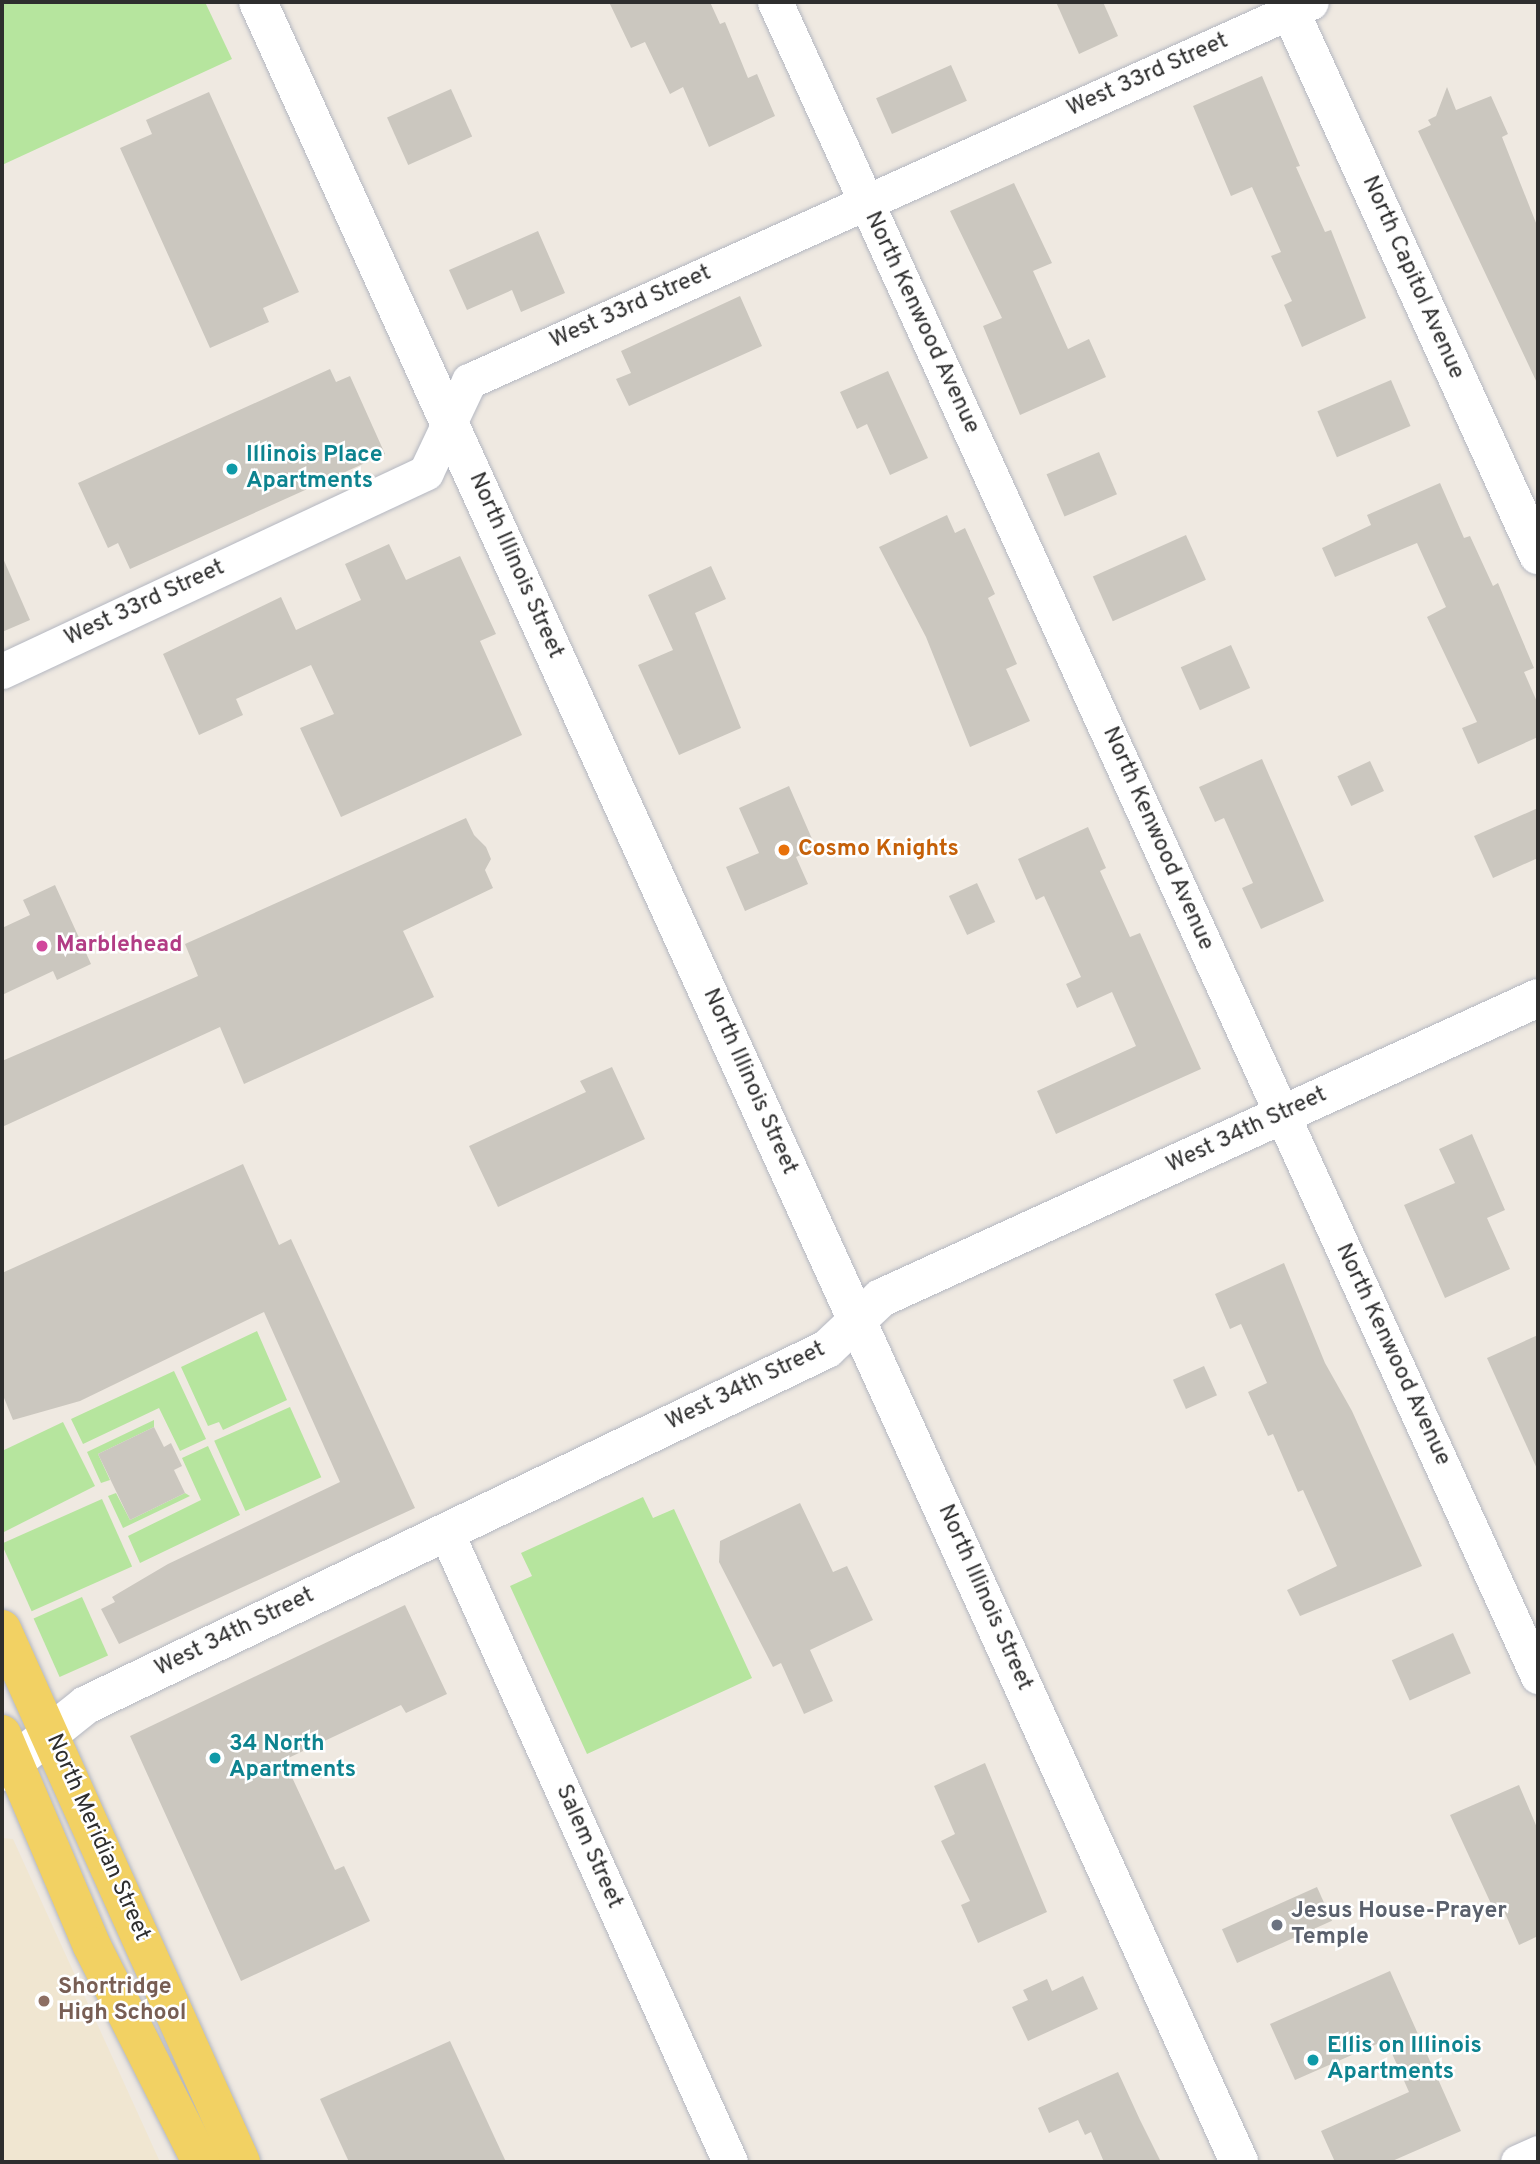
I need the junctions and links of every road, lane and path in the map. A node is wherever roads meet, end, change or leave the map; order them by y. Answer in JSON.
{"nodes":[{"id":1,"x":258,"y":2,"type":"edge"},
{"id":2,"x":775,"y":2,"type":"edge"},
{"id":3,"x":1296,"y":5,"type":"edge"},
{"id":4,"x":865,"y":203,"type":"junction"},
{"id":5,"x":450,"y":424,"type":"junction"},
{"id":6,"x":1538,"y":555,"type":"edge"},
{"id":7,"x":2,"y":671,"type":"edge"},
{"id":8,"x":1538,"y":998,"type":"edge"},
{"id":9,"x":1282,"y":1116,"type":"junction"},
{"id":10,"x":858,"y":1321,"type":"junction"},
{"id":11,"x":446,"y":1532,"type":"junction"},
{"id":12,"x":2,"y":1629,"type":"edge"},
{"id":13,"x":1538,"y":1676,"type":"edge"},
{"id":14,"x":19,"y":1750,"type":"edge"},
{"id":15,"x":1538,"y":2153,"type":"edge"},
{"id":16,"x":201,"y":2162,"type":"edge"},
{"id":17,"x":241,"y":2162,"type":"edge"},
{"id":18,"x":730,"y":2162,"type":"edge"},
{"id":19,"x":1239,"y":2162,"type":"edge"},
{"id":20,"x":1518,"y":2162,"type":"edge"}],
"edges":[{"from":1,"to":5,"type":"main road","name":"North Illinois Street"},
{"from":2,"to":4,"type":"street","name":"North Kenwood Avenue"},
{"from":3,"to":4,"type":"street","name":"West 33rd Street"},
{"from":3,"to":6,"type":"main road","name":"North Capitol Avenue"},
{"from":4,"to":5,"type":"street","name":"West 33rd Street"},
{"from":4,"to":9,"type":"street","name":"North Kenwood Avenue"},
{"from":5,"to":7,"type":"street","name":"West 33rd Street"},
{"from":5,"to":10,"type":"main road","name":"North Illinois Street"},
{"from":8,"to":9,"type":"main road","name":"West 34th Street"},
{"from":9,"to":10,"type":"main road","name":"West 34th Street"},
{"from":9,"to":13,"type":"street","name":"North Kenwood Avenue"},
{"from":10,"to":11,"type":"main road","name":"West 34th Street"},
{"from":10,"to":19,"type":"main road","name":"North Illinois Street"},
{"from":11,"to":14,"type":"main road","name":"West 34th Street"},
{"from":11,"to":18,"type":"street","name":"Salem Street"},
{"from":12,"to":14,"type":"main road","name":"North Meridian Street"},
{"from":14,"to":16,"type":"main road","name":"North Meridian Street"},
{"from":14,"to":17,"type":"main road","name":"North Meridian Street"},
{"from":15,"to":20,"type":"street"}]}
